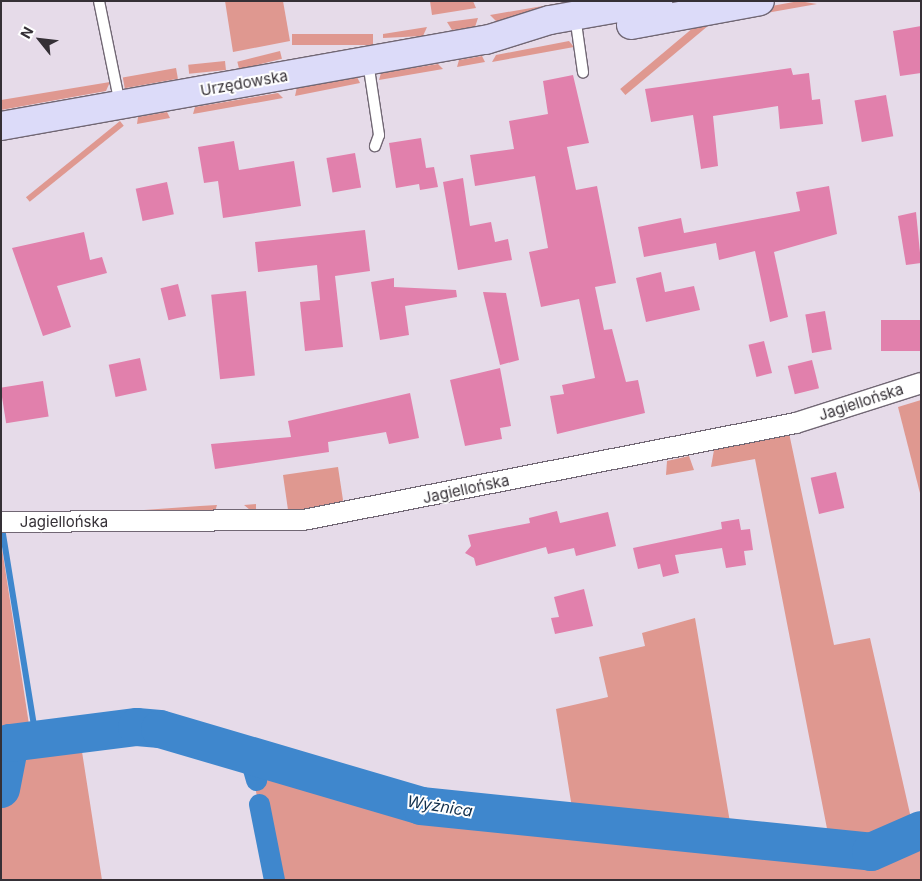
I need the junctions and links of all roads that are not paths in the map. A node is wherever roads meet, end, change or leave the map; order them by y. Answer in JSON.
{"nodes":[{"id":1,"x":99,"y":1,"type":"edge"},
{"id":2,"x":658,"y":1,"type":"edge"},
{"id":3,"x":760,"y":1,"type":"edge"},
{"id":4,"x":576,"y":25,"type":"junction"},
{"id":5,"x":368,"y":61,"type":"junction"},
{"id":6,"x":583,"y":72,"type":"dead end"},
{"id":7,"x":121,"y":105,"type":"junction"},
{"id":8,"x":1,"y":126,"type":"edge"},
{"id":9,"x":380,"y":145,"type":"dead end"},
{"id":10,"x":921,"y":383,"type":"edge"},
{"id":11,"x":1,"y":522,"type":"edge"}],
"edges":[{"from":1,"to":7,"type":"lane"},
{"from":2,"to":4,"type":"street","name":"Urzędowska"},
{"from":3,"to":4,"type":"street","name":"Urzędowska"},
{"from":4,"to":5,"type":"street","name":"Urzędowska"},
{"from":4,"to":6,"type":"lane"},
{"from":5,"to":7,"type":"street","name":"Urzędowska"},
{"from":5,"to":9,"type":"lane"},
{"from":7,"to":8,"type":"street","name":"Urzędowska"},
{"from":10,"to":11,"type":"street","name":"Jagiellońska"}]}
